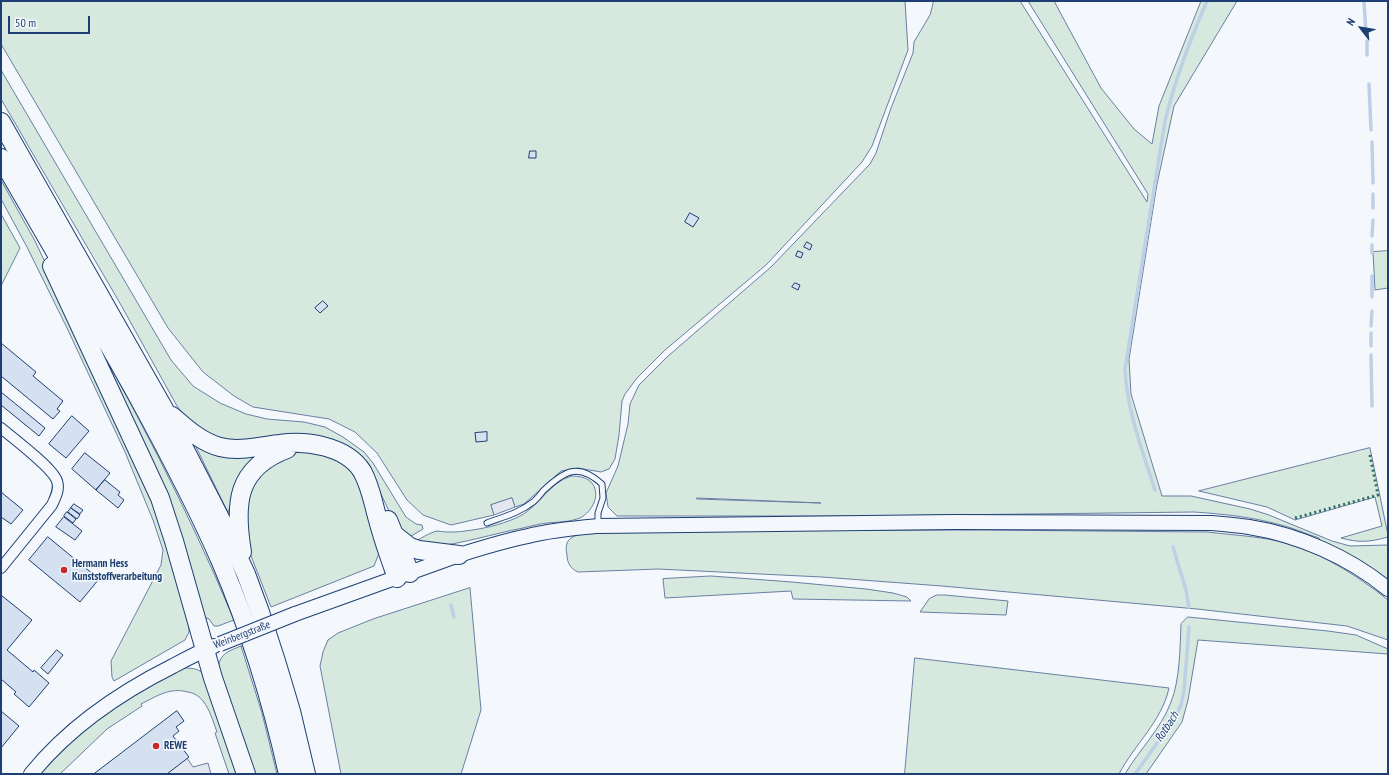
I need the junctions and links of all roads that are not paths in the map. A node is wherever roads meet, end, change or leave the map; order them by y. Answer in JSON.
{"nodes":[{"id":1,"x":1,"y":122,"type":"edge"},
{"id":2,"x":1,"y":158,"type":"edge"},
{"id":3,"x":31,"y":209,"type":"junction"},
{"id":4,"x":164,"y":408,"type":"junction"},
{"id":5,"x":1,"y":428,"type":"edge"},
{"id":6,"x":299,"y":444,"type":"junction"},
{"id":7,"x":372,"y":494,"type":"junction"},
{"id":8,"x":487,"y":523,"type":"dead end"},
{"id":9,"x":598,"y":526,"type":"junction"},
{"id":10,"x":396,"y":536,"type":"junction"},
{"id":11,"x":459,"y":555,"type":"junction"},
{"id":12,"x":1,"y":568,"type":"edge"},
{"id":13,"x":246,"y":574,"type":"junction"},
{"id":14,"x":404,"y":575,"type":"junction"},
{"id":15,"x":1388,"y":589,"type":"edge"},
{"id":16,"x":212,"y":647,"type":"junction"},
{"id":17,"x":31,"y":774,"type":"edge"},
{"id":18,"x":246,"y":774,"type":"edge"},
{"id":19,"x":288,"y":774,"type":"edge"},
{"id":20,"x":306,"y":774,"type":"edge"}],
"edges":[{"from":1,"to":4,"type":"highway"},
{"from":2,"to":3,"type":"highway"},
{"from":3,"to":16,"type":"highway"},
{"from":3,"to":19,"type":"highway"},
{"from":4,"to":6,"type":"highway"},
{"from":4,"to":13,"type":"highway"},
{"from":5,"to":12,"type":"street"},
{"from":6,"to":7,"type":"highway"},
{"from":6,"to":13,"type":"highway"},
{"from":7,"to":10,"type":"highway"},
{"from":7,"to":14,"type":"highway"},
{"from":8,"to":9,"type":"lane"},
{"from":9,"to":11,"type":"main road","name":"Weinbergstraße"},
{"from":9,"to":15,"type":"main road","name":"Weinbergstraße"},
{"from":10,"to":11,"type":"highway"},
{"from":10,"to":14,"type":"highway"},
{"from":11,"to":14,"type":"main road","name":"Weinbergstraße"},
{"from":13,"to":20,"type":"highway"},
{"from":14,"to":16,"type":"main road","name":"Weinbergstraße","bridge":true},
{"from":16,"to":17,"type":"main road","name":"Weinbergstraße"},
{"from":16,"to":18,"type":"highway"}]}
